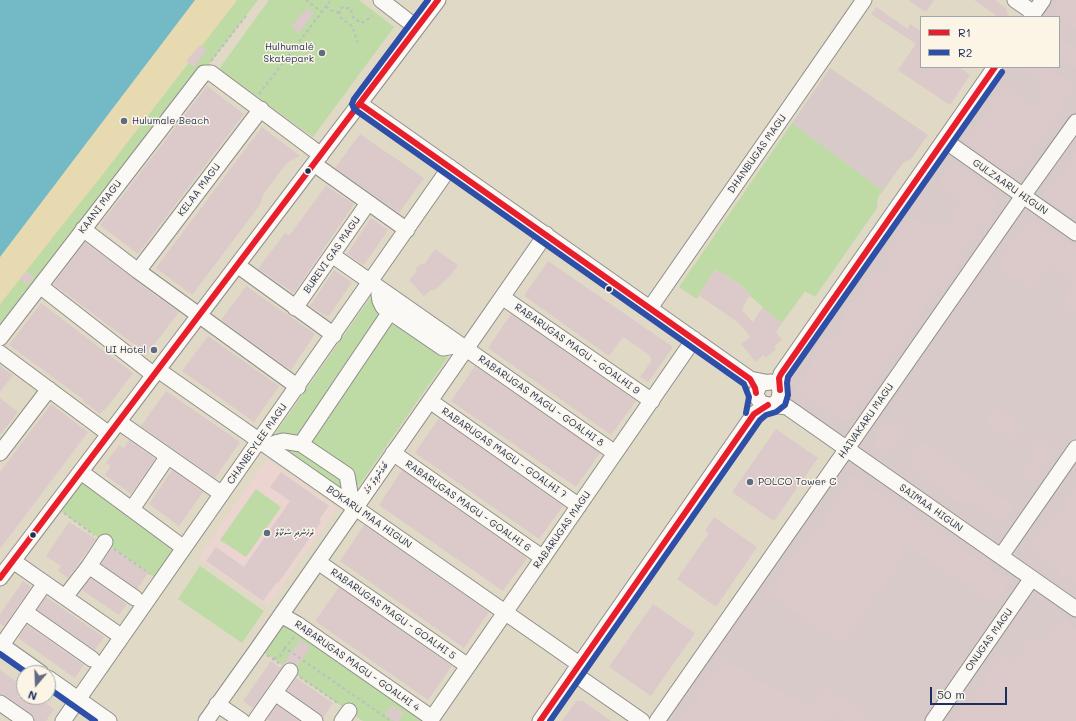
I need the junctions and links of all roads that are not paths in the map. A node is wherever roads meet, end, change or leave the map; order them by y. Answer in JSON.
{"nodes":[{"id":1,"x":381,"y":0,"type":"edge"},
{"id":2,"x":438,"y":0,"type":"edge"},
{"id":3,"x":864,"y":0,"type":"edge"},
{"id":4,"x":1015,"y":0,"type":"edge"},
{"id":5,"x":1043,"y":0,"type":"edge"},
{"id":6,"x":1032,"y":15,"type":"edge"},
{"id":7,"x":417,"y":28,"type":"junction"},
{"id":8,"x":994,"y":68,"type":"edge"},
{"id":9,"x":360,"y":104,"type":"junction"},
{"id":10,"x":257,"y":106,"type":"junction"},
{"id":11,"x":1076,"y":122,"type":"edge"},
{"id":12,"x":944,"y":140,"type":"junction"},
{"id":13,"x":317,"y":160,"type":"junction"},
{"id":14,"x":450,"y":167,"type":"junction"},
{"id":15,"x":1023,"y":196,"type":"junction"},
{"id":16,"x":368,"y":203,"type":"junction"},
{"id":17,"x":83,"y":229,"type":"junction"},
{"id":18,"x":407,"y":230,"type":"junction"},
{"id":19,"x":1076,"y":233,"type":"edge"},
{"id":20,"x":546,"y":234,"type":"junction"},
{"id":21,"x":332,"y":256,"type":"junction"},
{"id":22,"x":237,"y":265,"type":"junction"},
{"id":23,"x":138,"y":271,"type":"junction"},
{"id":24,"x":40,"y":286,"type":"junction"},
{"id":25,"x":376,"y":286,"type":"junction"},
{"id":26,"x":502,"y":297,"type":"junction"},
{"id":27,"x":295,"y":308,"type":"junction"},
{"id":28,"x":650,"y":308,"type":"junction"},
{"id":29,"x":390,"y":312,"type":"junction"},
{"id":30,"x":199,"y":315,"type":"junction"},
{"id":31,"x":334,"y":334,"type":"junction"},
{"id":32,"x":0,"y":338,"type":"edge"},
{"id":33,"x":694,"y":339,"type":"junction"},
{"id":34,"x":461,"y":346,"type":"junction"},
{"id":35,"x":0,"y":353,"type":"edge"},
{"id":36,"x":156,"y":372,"type":"junction"},
{"id":37,"x":298,"y":386,"type":"junction"},
{"id":38,"x":49,"y":389,"type":"junction"},
{"id":39,"x":768,"y":395,"type":"junction"},
{"id":40,"x":430,"y":401,"type":"junction"},
{"id":41,"x":652,"y":401,"type":"junction"},
{"id":42,"x":119,"y":422,"type":"junction"},
{"id":43,"x":109,"y":434,"type":"junction"},
{"id":44,"x":301,"y":444,"type":"junction"},
{"id":45,"x":266,"y":445,"type":"junction"},
{"id":46,"x":1076,"y":448,"type":"edge"},
{"id":47,"x":846,"y":449,"type":"junction"},
{"id":48,"x":0,"y":453,"type":"edge"},
{"id":49,"x":393,"y":453,"type":"junction"},
{"id":50,"x":615,"y":453,"type":"junction"},
{"id":51,"x":168,"y":456,"type":"junction"},
{"id":52,"x":81,"y":472,"type":"junction"},
{"id":53,"x":222,"y":494,"type":"junction"},
{"id":54,"x":351,"y":504,"type":"junction"},
{"id":55,"x":579,"y":506,"type":"junction"},
{"id":56,"x":132,"y":509,"type":"junction"},
{"id":57,"x":105,"y":542,"type":"dead end"},
{"id":58,"x":184,"y":548,"type":"junction"},
{"id":59,"x":1001,"y":556,"type":"junction"},
{"id":60,"x":543,"y":558,"type":"junction"},
{"id":61,"x":318,"y":562,"type":"junction"},
{"id":62,"x":89,"y":566,"type":"junction"},
{"id":63,"x":5,"y":567,"type":"edge"},
{"id":64,"x":1032,"y":578,"type":"junction"},
{"id":65,"x":45,"y":583,"type":"junction"},
{"id":66,"x":65,"y":597,"type":"junction"},
{"id":67,"x":135,"y":598,"type":"dead end"},
{"id":68,"x":1076,"y":609,"type":"edge"},
{"id":69,"x":25,"y":612,"type":"junction"},
{"id":70,"x":505,"y":612,"type":"junction"},
{"id":71,"x":281,"y":615,"type":"junction"},
{"id":72,"x":122,"y":637,"type":"junction"},
{"id":73,"x":1,"y":646,"type":"edge"},
{"id":74,"x":92,"y":659,"type":"dead end"},
{"id":75,"x":29,"y":665,"type":"edge"},
{"id":76,"x":468,"y":666,"type":"junction"},
{"id":77,"x":576,"y":668,"type":"junction"},
{"id":78,"x":290,"y":671,"type":"road end"},
{"id":79,"x":56,"y":684,"type":"edge"},
{"id":80,"x":274,"y":693,"type":"junction"},
{"id":81,"x":78,"y":700,"type":"junction"},
{"id":82,"x":0,"y":703,"type":"edge"},
{"id":83,"x":218,"y":704,"type":"junction"},
{"id":84,"x":431,"y":720,"type":"edge"},
{"id":85,"x":26,"y":721,"type":"edge"},
{"id":86,"x":63,"y":721,"type":"edge"},
{"id":87,"x":109,"y":721,"type":"edge"},
{"id":88,"x":206,"y":721,"type":"edge"},
{"id":89,"x":242,"y":721,"type":"edge"},
{"id":90,"x":255,"y":721,"type":"edge"},
{"id":91,"x":315,"y":721,"type":"edge"},
{"id":92,"x":540,"y":721,"type":"edge"},
{"id":93,"x":642,"y":721,"type":"edge"},
{"id":94,"x":657,"y":721,"type":"edge"},
{"id":95,"x":933,"y":721,"type":"edge"}],
"edges":[{"from":1,"to":7,"type":"street"},
{"from":2,"to":7,"type":"street"},
{"from":3,"to":28,"type":"street","name":"DHANBUGAS MAGU"},
{"from":4,"to":6,"type":"street"},
{"from":5,"to":6,"type":"street"},
{"from":7,"to":9,"type":"street"},
{"from":8,"to":12,"type":"street"},
{"from":9,"to":13,"type":"street"},
{"from":9,"to":14,"type":"street"},
{"from":10,"to":13,"type":"street"},
{"from":10,"to":17,"type":"street","name":"KAANI MAGU"},
{"from":10,"to":23,"type":"street","name":"KELAA MAGU"},
{"from":11,"to":15,"type":"street","name":"HAIVAKARU MAGU"},
{"from":12,"to":15,"type":"street","name":"GULZAARU HIGUN"},
{"from":12,"to":39,"type":"street"},
{"from":13,"to":16,"type":"street"},
{"from":13,"to":22,"type":"street"},
{"from":14,"to":18,"type":"street","name":"CHANBEYLEE MAGU"},
{"from":14,"to":20,"type":"street"},
{"from":15,"to":19,"type":"street","name":"GULZAARU HIGUN"},
{"from":15,"to":47,"type":"street","name":"HAIVAKARU MAGU"},
{"from":16,"to":18,"type":"street"},
{"from":16,"to":21,"type":"street","name":"BUREVI GAS MAGU"},
{"from":17,"to":23,"type":"street"},
{"from":17,"to":24,"type":"street","name":"KAANI MAGU"},
{"from":18,"to":25,"type":"street","name":"CHANBEYLEE MAGU"},
{"from":20,"to":26,"type":"street","name":"ބޯގަންވިލާ މަގު"},
{"from":20,"to":28,"type":"street"},
{"from":21,"to":25,"type":"street","name":"RABARUGAS MAGU - GOALHI 8"},
{"from":21,"to":27,"type":"street","name":"BUREVI GAS MAGU"},
{"from":22,"to":27,"type":"street"},
{"from":22,"to":30,"type":"street"},
{"from":23,"to":30,"type":"street"},
{"from":24,"to":32,"type":"street","name":"KAANI MAGU"},
{"from":24,"to":36,"type":"street","name":"BOKARU MAA HIGUN"},
{"from":25,"to":29,"type":"street"},
{"from":25,"to":31,"type":"street","name":"CHANBEYLEE MAGU"},
{"from":25,"to":34,"type":"street","name":"RABARUGAS MAGU - GOALHI 8"},
{"from":26,"to":34,"type":"street","name":"ބޯގަންވިލާ މަގު"},
{"from":26,"to":41,"type":"street","name":"RABARUGAS MAGU - GOALHI 9"},
{"from":27,"to":31,"type":"street"},
{"from":28,"to":33,"type":"street"},
{"from":29,"to":34,"type":"street"},
{"from":29,"to":44,"type":"street"},
{"from":30,"to":36,"type":"street"},
{"from":30,"to":37,"type":"street"},
{"from":31,"to":37,"type":"street","name":"CHANBEYLEE MAGU"},
{"from":33,"to":39,"type":"street"},
{"from":33,"to":41,"type":"street","name":"RABARUGAS MAGU"},
{"from":34,"to":40,"type":"street","name":"ބޯގަންވިލާ މަގު"},
{"from":34,"to":50,"type":"street","name":"RABARUGAS MAGU - GOALHI 8"},
{"from":35,"to":38,"type":"street"},
{"from":36,"to":42,"type":"street"},
{"from":36,"to":45,"type":"street","name":"BOKARU MAA HIGUN"},
{"from":37,"to":45,"type":"street","name":"CHANBEYLEE MAGU"},
{"from":38,"to":43,"type":"street"},
{"from":38,"to":48,"type":"street"},
{"from":39,"to":47,"type":"street","name":"SAIMAA HIGUN"},
{"from":39,"to":77,"type":"street"},
{"from":40,"to":49,"type":"street","name":"ބޯގަންވިލާ މަގު"},
{"from":40,"to":55,"type":"street","name":"RABARUGAS MAGU - GOALHI 7"},
{"from":41,"to":50,"type":"street","name":"RABARUGAS MAGU"},
{"from":42,"to":43,"type":"street"},
{"from":42,"to":51,"type":"street"},
{"from":43,"to":52,"type":"street"},
{"from":44,"to":45,"type":"street"},
{"from":44,"to":54,"type":"street"},
{"from":45,"to":53,"type":"street","name":"CHANBEYLEE MAGU"},
{"from":45,"to":54,"type":"street","name":"BOKARU MAA HIGUN"},
{"from":46,"to":59,"type":"street"},
{"from":47,"to":59,"type":"street","name":"SAIMAA HIGUN"},
{"from":47,"to":94,"type":"street","name":"HAIVAKARU MAGU"},
{"from":49,"to":54,"type":"street","name":"ބޯގަންވިލާ މަގު"},
{"from":49,"to":60,"type":"street","name":"RABARUGAS MAGU - GOALHI 6"},
{"from":50,"to":55,"type":"street","name":"RABARUGAS MAGU"},
{"from":51,"to":53,"type":"street"},
{"from":51,"to":56,"type":"street"},
{"from":52,"to":56,"type":"street"},
{"from":52,"to":63,"type":"street"},
{"from":53,"to":58,"type":"street","name":"CHANBEYLEE MAGU"},
{"from":54,"to":61,"type":"street","name":"ބޯގަންވިލާ މަގު"},
{"from":54,"to":70,"type":"street","name":"BOKARU MAA HIGUN"},
{"from":55,"to":60,"type":"street","name":"RABARUGAS MAGU"},
{"from":56,"to":58,"type":"street"},
{"from":57,"to":62,"type":"street"},
{"from":58,"to":72,"type":"street","name":"CHANBEYLEE MAGU"},
{"from":59,"to":64,"type":"street","name":"SAIMAA HIGUN"},
{"from":60,"to":70,"type":"street","name":"RABARUGAS MAGU"},
{"from":61,"to":71,"type":"street","name":"ބޯގަންވިލާ މަގު"},
{"from":61,"to":76,"type":"street","name":"RABARUGAS MAGU - GOALHI 5"},
{"from":62,"to":66,"type":"street"},
{"from":62,"to":67,"type":"street"},
{"from":63,"to":65,"type":"street"},
{"from":64,"to":68,"type":"street","name":"SAIMAA HIGUN"},
{"from":64,"to":95,"type":"street","name":"ONUGAS MAGU"},
{"from":65,"to":66,"type":"street"},
{"from":65,"to":69,"type":"street"},
{"from":66,"to":72,"type":"street"},
{"from":69,"to":73,"type":"street"},
{"from":69,"to":74,"type":"street"},
{"from":70,"to":76,"type":"street","name":"RABARUGAS MAGU"},
{"from":70,"to":77,"type":"street","name":"BOKARU MAA HIGUN"},
{"from":71,"to":83,"type":"street","name":"ބޯގަންވިލާ މަގު"},
{"from":71,"to":84,"type":"street","name":"RABARUGAS MAGU - GOALHI 4"},
{"from":72,"to":81,"type":"street","name":"CHANBEYLEE MAGU"},
{"from":73,"to":75,"type":"street"},
{"from":76,"to":84,"type":"street","name":"RABARUGAS MAGU"},
{"from":77,"to":92,"type":"street"},
{"from":77,"to":93,"type":"street","name":"BOKARU MAA HIGUN"},
{"from":78,"to":80,"type":"street"},
{"from":79,"to":81,"type":"street"},
{"from":80,"to":90,"type":"street"},
{"from":80,"to":91,"type":"street"},
{"from":81,"to":86,"type":"street","name":"CHANBEYLEE MAGU"},
{"from":81,"to":87,"type":"street"},
{"from":82,"to":85,"type":"street"},
{"from":83,"to":88,"type":"street","name":"ބޯގަންވިލާ މަގު"},
{"from":83,"to":89,"type":"street"}]}
